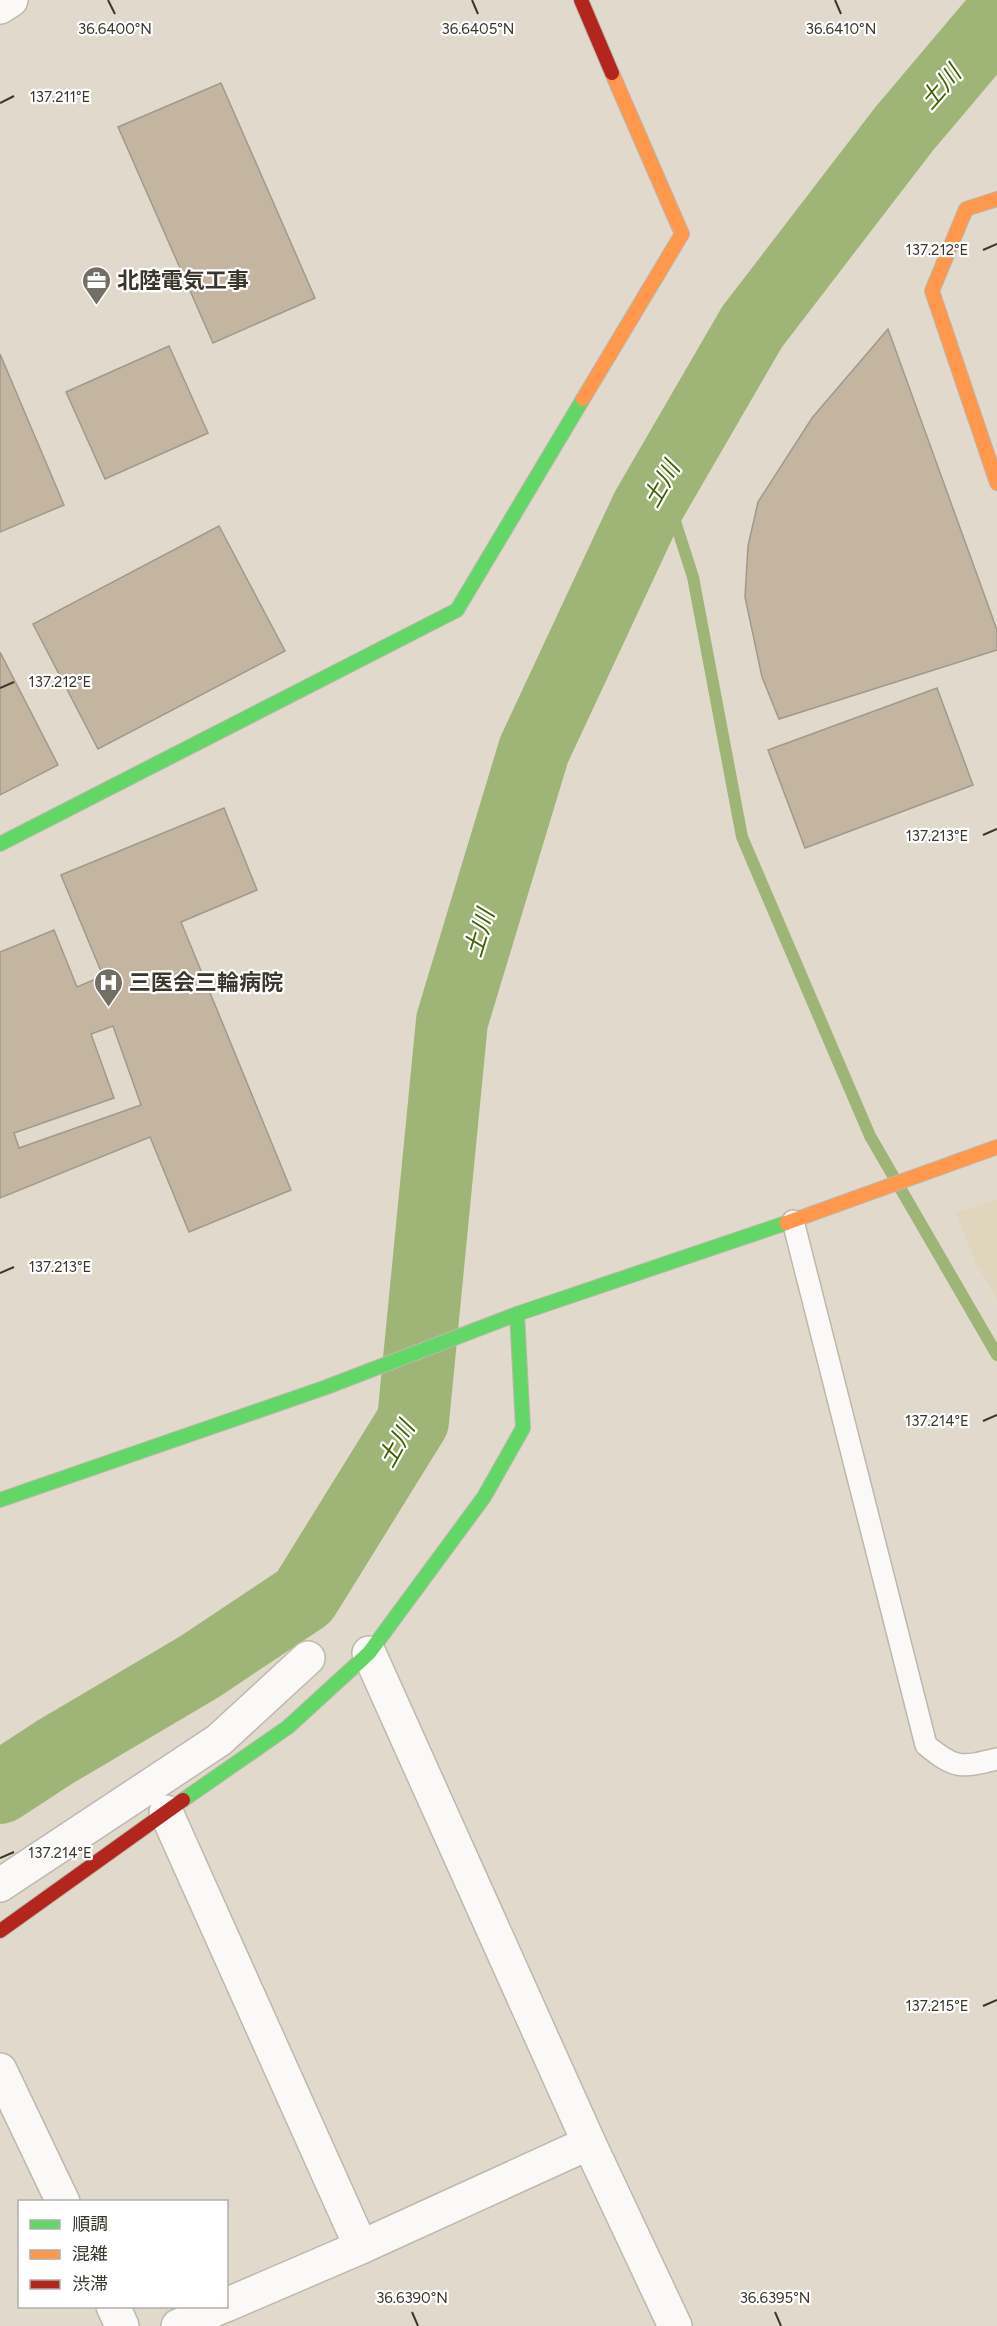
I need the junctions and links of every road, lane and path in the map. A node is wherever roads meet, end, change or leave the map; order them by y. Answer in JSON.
{"nodes":[{"id":1,"x":11,"y":0,"type":"edge"},
{"id":2,"x":581,"y":0,"type":"edge"},
{"id":3,"x":0,"y":6,"type":"edge"},
{"id":4,"x":997,"y":199,"type":"edge"},
{"id":5,"x":997,"y":483,"type":"edge"},
{"id":6,"x":0,"y":844,"type":"edge"},
{"id":7,"x":997,"y":1147,"type":"edge"},
{"id":8,"x":793,"y":1221,"type":"junction"},
{"id":9,"x":517,"y":1314,"type":"junction"},
{"id":10,"x":0,"y":1500,"type":"edge"},
{"id":11,"x":369,"y":1653,"type":"junction"},
{"id":12,"x":308,"y":1658,"type":"dead end"},
{"id":13,"x":997,"y":1759,"type":"edge"},
{"id":14,"x":166,"y":1812,"type":"junction"},
{"id":15,"x":0,"y":1885,"type":"edge"},
{"id":16,"x":0,"y":1931,"type":"edge"},
{"id":17,"x":0,"y":2070,"type":"edge"},
{"id":18,"x":589,"y":2143,"type":"junction"},
{"id":19,"x":62,"y":2200,"type":"edge"},
{"id":20,"x":361,"y":2247,"type":"junction"},
{"id":21,"x":228,"y":2305,"type":"edge"},
{"id":22,"x":113,"y":2308,"type":"edge"},
{"id":23,"x":220,"y":2308,"type":"edge"},
{"id":24,"x":122,"y":2326,"type":"edge"},
{"id":25,"x":178,"y":2326,"type":"edge"},
{"id":26,"x":675,"y":2326,"type":"edge"}],
"edges":[{"from":1,"to":3,"type":"street"},
{"from":2,"to":6,"type":"street"},
{"from":4,"to":5,"type":"street"},
{"from":7,"to":8,"type":"street"},
{"from":8,"to":9,"type":"street"},
{"from":8,"to":13,"type":"lane"},
{"from":9,"to":10,"type":"street"},
{"from":9,"to":11,"type":"street"},
{"from":11,"to":14,"type":"street"},
{"from":11,"to":18,"type":"street"},
{"from":12,"to":15,"type":"street"},
{"from":14,"to":16,"type":"street"},
{"from":14,"to":20,"type":"street"},
{"from":17,"to":19,"type":"street"},
{"from":18,"to":20,"type":"street"},
{"from":18,"to":26,"type":"street"},
{"from":20,"to":21,"type":"street"},
{"from":22,"to":24,"type":"street"},
{"from":23,"to":25,"type":"street"}]}
